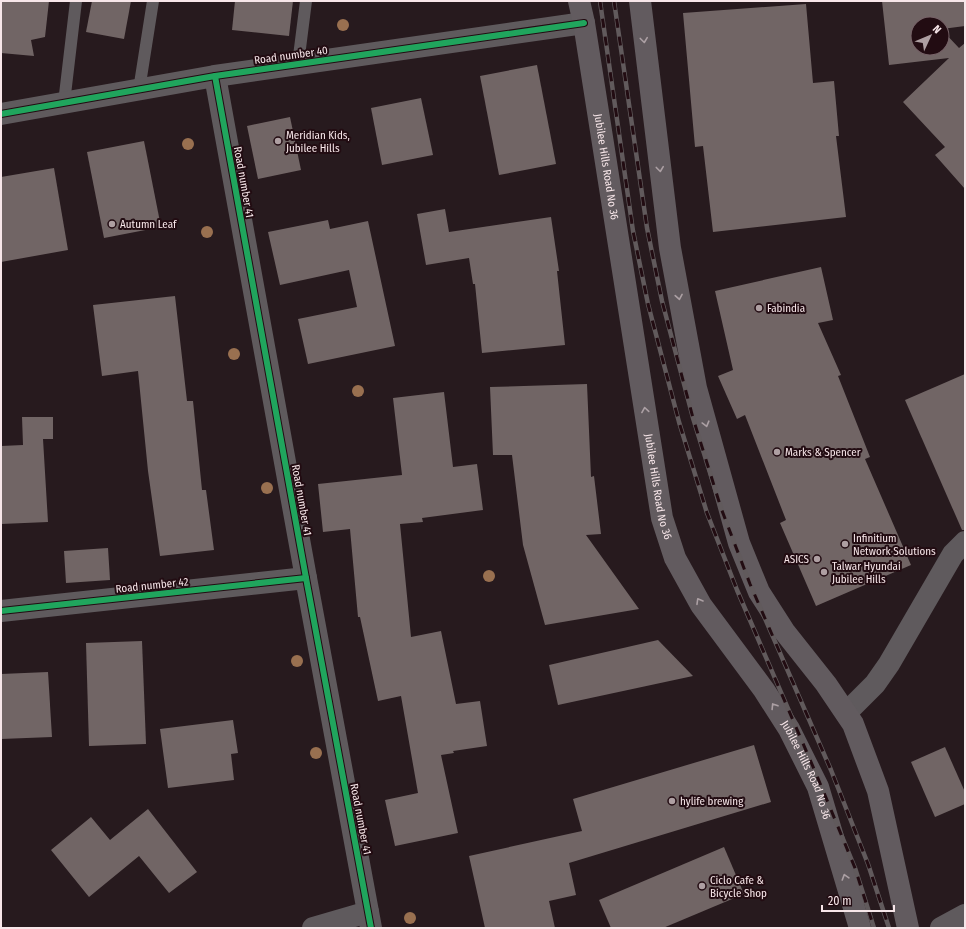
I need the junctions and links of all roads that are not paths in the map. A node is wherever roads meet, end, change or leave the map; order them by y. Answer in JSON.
{"nodes":[{"id":1,"x":76,"y":1,"type":"edge"},
{"id":2,"x":153,"y":1,"type":"edge"},
{"id":3,"x":306,"y":1,"type":"edge"},
{"id":4,"x":579,"y":1,"type":"edge"},
{"id":5,"x":640,"y":1,"type":"edge"},
{"id":6,"x":584,"y":23,"type":"junction"},
{"id":7,"x":298,"y":64,"type":"junction"},
{"id":8,"x":215,"y":76,"type":"junction"},
{"id":9,"x":139,"y":90,"type":"junction"},
{"id":10,"x":64,"y":103,"type":"junction"},
{"id":11,"x":1,"y":114,"type":"edge"},
{"id":12,"x":965,"y":542,"type":"edge"},
{"id":13,"x":306,"y":578,"type":"junction"},
{"id":14,"x":1,"y":611,"type":"edge"},
{"id":15,"x":846,"y":713,"type":"junction"},
{"id":16,"x":965,"y":915,"type":"edge"},
{"id":17,"x":370,"y":920,"type":"edge"},
{"id":18,"x":313,"y":928,"type":"edge"},
{"id":19,"x":860,"y":928,"type":"edge"},
{"id":20,"x":908,"y":928,"type":"edge"},
{"id":21,"x":941,"y":928,"type":"edge"}],
"edges":[{"from":1,"to":10,"type":"lane"},
{"from":2,"to":9,"type":"lane"},
{"from":3,"to":7,"type":"lane"},
{"from":4,"to":6,"type":"main road","name":"Jubilee Hills Road No 36"},
{"from":5,"to":15,"type":"main road","one_way":true},
{"from":6,"to":7,"type":"street","name":"Road number 40"},
{"from":19,"to":6,"type":"main road","name":"Jubilee Hills Road No 36","one_way":true},
{"from":7,"to":8,"type":"street","name":"Road number 40"},
{"from":8,"to":9,"type":"street","name":"Road number 40"},
{"from":8,"to":13,"type":"street","name":"Road number 41"},
{"from":9,"to":10,"type":"street","name":"Road number 40"},
{"from":10,"to":11,"type":"street","name":"Road number 40"},
{"from":12,"to":15,"type":"street"},
{"from":13,"to":14,"type":"street","name":"Road number 42"},
{"from":13,"to":17,"type":"street","name":"Road number 41"},
{"from":15,"to":20,"type":"main road"},
{"from":16,"to":21,"type":"street"},
{"from":17,"to":18,"type":"street"}]}
